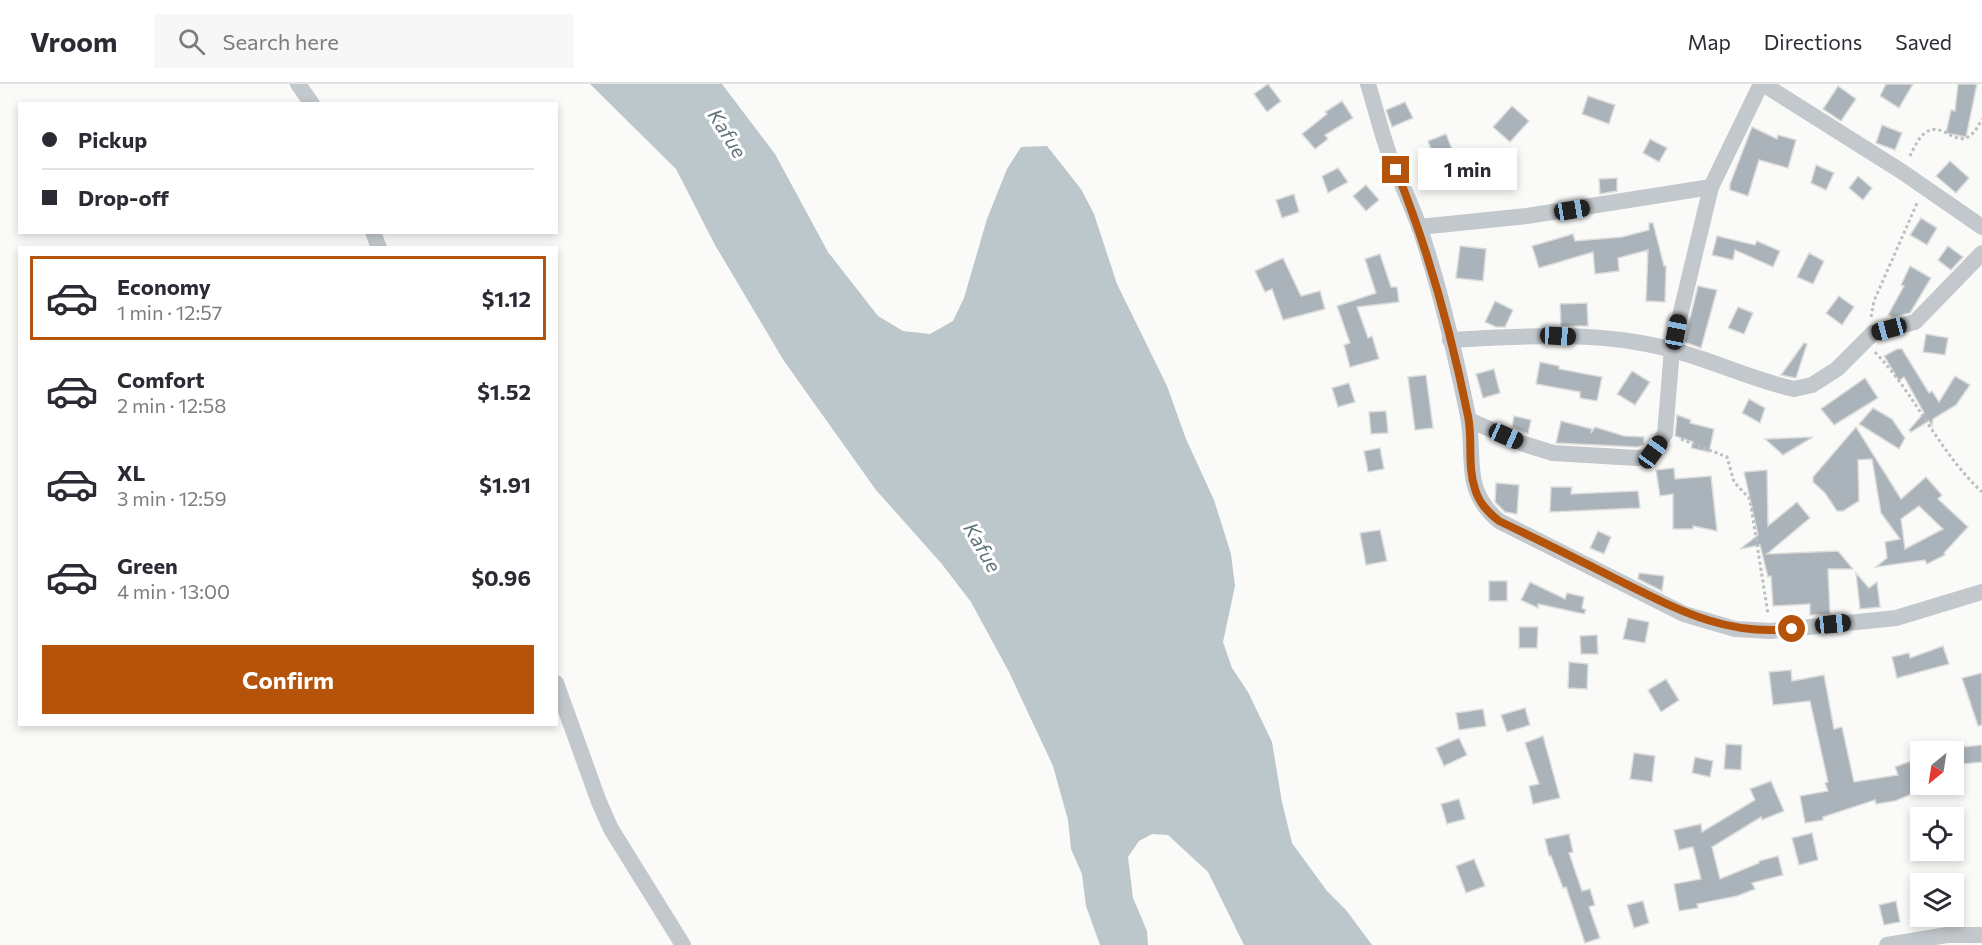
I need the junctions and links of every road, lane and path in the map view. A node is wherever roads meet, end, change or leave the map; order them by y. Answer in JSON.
{"nodes":[{"id":1,"x":298,"y":84,"type":"edge"},
{"id":2,"x":1368,"y":84,"type":"edge"},
{"id":3,"x":1762,"y":84,"type":"edge"},
{"id":4,"x":311,"y":102,"type":"edge"},
{"id":5,"x":1982,"y":119,"type":"edge"},
{"id":6,"x":1901,"y":171,"type":"junction"},
{"id":7,"x":1711,"y":187,"type":"junction"},
{"id":8,"x":1924,"y":187,"type":"junction"},
{"id":9,"x":1419,"y":227,"type":"junction"},
{"id":10,"x":1982,"y":227,"type":"edge"},
{"id":11,"x":1982,"y":253,"type":"edge"},
{"id":12,"x":1868,"y":337,"type":"junction"},
{"id":13,"x":1450,"y":340,"type":"junction"},
{"id":14,"x":1672,"y":349,"type":"junction"},
{"id":15,"x":1469,"y":420,"type":"junction"},
{"id":16,"x":1665,"y":434,"type":"junction"},
{"id":17,"x":1982,"y":492,"type":"edge"},
{"id":18,"x":1982,"y":592,"type":"edge"},
{"id":19,"x":1771,"y":631,"type":"junction"},
{"id":20,"x":558,"y":689,"type":"edge"},
{"id":21,"x":1982,"y":935,"type":"edge"},
{"id":22,"x":683,"y":945,"type":"edge"},
{"id":23,"x":1887,"y":945,"type":"edge"}],
"edges":[{"from":1,"to":4,"type":"street"},
{"from":2,"to":9,"type":"street"},
{"from":3,"to":6,"type":"street"},
{"from":3,"to":7,"type":"street"},
{"from":5,"to":6,"type":"path"},
{"from":6,"to":8,"type":"street"},
{"from":7,"to":9,"type":"street"},
{"from":7,"to":14,"type":"street"},
{"from":8,"to":10,"type":"street"},
{"from":8,"to":12,"type":"path"},
{"from":9,"to":13,"type":"street"},
{"from":11,"to":12,"type":"street"},
{"from":12,"to":14,"type":"street"},
{"from":12,"to":17,"type":"path"},
{"from":13,"to":14,"type":"street"},
{"from":13,"to":15,"type":"street"},
{"from":14,"to":16,"type":"street"},
{"from":15,"to":16,"type":"street"},
{"from":15,"to":19,"type":"street"},
{"from":16,"to":19,"type":"path"},
{"from":18,"to":19,"type":"street"},
{"from":20,"to":22,"type":"street"},
{"from":21,"to":23,"type":"street"}]}
